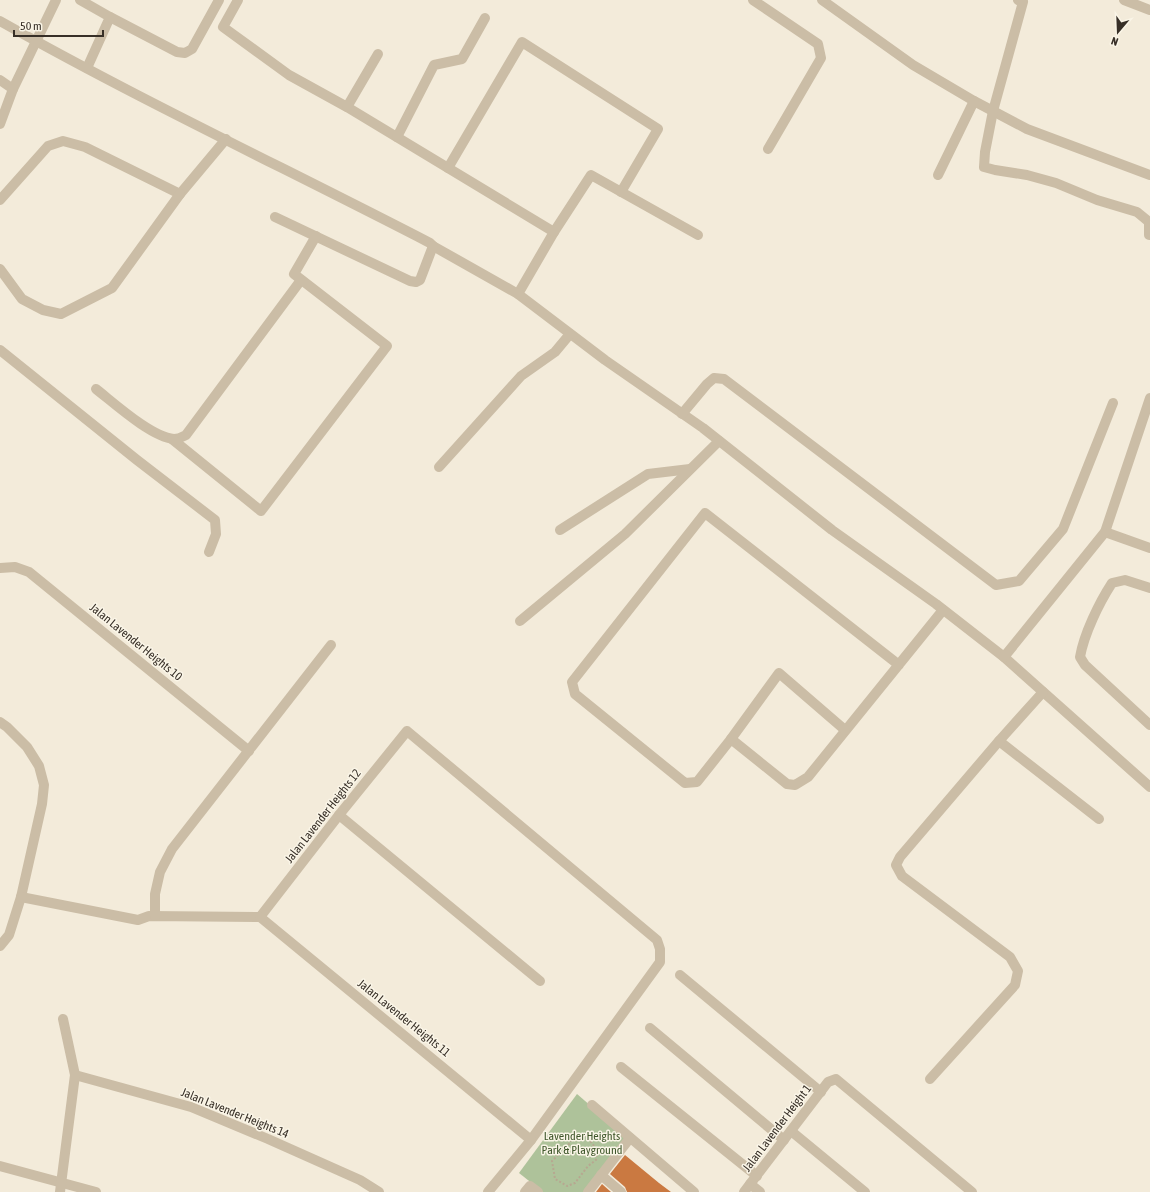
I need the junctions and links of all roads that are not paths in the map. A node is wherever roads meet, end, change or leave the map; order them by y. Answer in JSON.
{"nodes":[{"id":1,"x":56,"y":0,"type":"edge"},
{"id":2,"x":80,"y":0,"type":"edge"},
{"id":3,"x":219,"y":0,"type":"edge"},
{"id":4,"x":238,"y":0,"type":"edge"},
{"id":5,"x":752,"y":0,"type":"edge"},
{"id":6,"x":822,"y":0,"type":"edge"},
{"id":7,"x":1124,"y":0,"type":"edge"},
{"id":8,"x":1021,"y":1,"type":"edge"},
{"id":9,"x":1150,"y":10,"type":"edge"},
{"id":10,"x":110,"y":17,"type":"junction"},
{"id":11,"x":485,"y":18,"type":"dead end"},
{"id":12,"x":0,"y":21,"type":"edge"},
{"id":13,"x":37,"y":42,"type":"junction"},
{"id":14,"x":378,"y":54,"type":"dead end"},
{"id":15,"x":87,"y":68,"type":"junction"},
{"id":16,"x":0,"y":80,"type":"edge"},
{"id":17,"x":13,"y":89,"type":"junction"},
{"id":18,"x":974,"y":101,"type":"junction"},
{"id":19,"x":348,"y":107,"type":"junction"},
{"id":20,"x":993,"y":111,"type":"junction"},
{"id":21,"x":0,"y":124,"type":"edge"},
{"id":22,"x":398,"y":137,"type":"junction"},
{"id":23,"x":226,"y":139,"type":"junction"},
{"id":24,"x":768,"y":150,"type":"dead end"},
{"id":25,"x":448,"y":168,"type":"junction"},
{"id":26,"x":938,"y":175,"type":"dead end"},
{"id":27,"x":1150,"y":175,"type":"edge"},
{"id":28,"x":620,"y":192,"type":"junction"},
{"id":29,"x":180,"y":194,"type":"junction"},
{"id":30,"x":0,"y":200,"type":"edge"},
{"id":31,"x":275,"y":217,"type":"dead end"},
{"id":32,"x":554,"y":232,"type":"junction"},
{"id":33,"x":698,"y":235,"type":"dead end"},
{"id":34,"x":1150,"y":235,"type":"edge"},
{"id":35,"x":316,"y":236,"type":"junction"},
{"id":36,"x":433,"y":246,"type":"junction"},
{"id":37,"x":0,"y":269,"type":"edge"},
{"id":38,"x":301,"y":280,"type":"junction"},
{"id":39,"x":518,"y":294,"type":"junction"},
{"id":40,"x":570,"y":334,"type":"junction"},
{"id":41,"x":0,"y":350,"type":"edge"},
{"id":42,"x":96,"y":389,"type":"dead end"},
{"id":43,"x":1150,"y":398,"type":"edge"},
{"id":44,"x":1113,"y":403,"type":"dead end"},
{"id":45,"x":682,"y":414,"type":"junction"},
{"id":46,"x":172,"y":439,"type":"junction"},
{"id":47,"x":719,"y":440,"type":"junction"},
{"id":48,"x":440,"y":467,"type":"dead end"},
{"id":49,"x":690,"y":469,"type":"junction"},
{"id":50,"x":560,"y":530,"type":"dead end"},
{"id":51,"x":1105,"y":532,"type":"junction"},
{"id":52,"x":1150,"y":548,"type":"edge"},
{"id":53,"x":208,"y":552,"type":"dead end"},
{"id":54,"x":0,"y":568,"type":"edge"},
{"id":55,"x":1150,"y":588,"type":"edge"},
{"id":56,"x":943,"y":610,"type":"junction"},
{"id":57,"x":520,"y":621,"type":"dead end"},
{"id":58,"x":331,"y":645,"type":"dead end"},
{"id":59,"x":1004,"y":657,"type":"junction"},
{"id":60,"x":899,"y":665,"type":"junction"},
{"id":61,"x":1043,"y":692,"type":"junction"},
{"id":62,"x":0,"y":722,"type":"edge"},
{"id":63,"x":1150,"y":725,"type":"edge"},
{"id":64,"x":845,"y":730,"type":"junction"},
{"id":65,"x":731,"y":739,"type":"junction"},
{"id":66,"x":999,"y":741,"type":"junction"},
{"id":67,"x":249,"y":751,"type":"junction"},
{"id":68,"x":1150,"y":787,"type":"edge"},
{"id":69,"x":339,"y":815,"type":"junction"},
{"id":70,"x":1099,"y":818,"type":"dead end"},
{"id":71,"x":21,"y":897,"type":"junction"},
{"id":72,"x":155,"y":916,"type":"junction"},
{"id":73,"x":260,"y":918,"type":"junction"},
{"id":74,"x":0,"y":946,"type":"edge"},
{"id":75,"x":680,"y":975,"type":"dead end"},
{"id":76,"x":540,"y":981,"type":"dead end"},
{"id":77,"x":63,"y":1019,"type":"dead end"},
{"id":78,"x":650,"y":1028,"type":"dead end"},
{"id":79,"x":621,"y":1066,"type":"dead end"},
{"id":80,"x":75,"y":1074,"type":"junction"},
{"id":81,"x":930,"y":1079,"type":"dead end"},
{"id":82,"x":820,"y":1092,"type":"junction"},
{"id":83,"x":592,"y":1106,"type":"dead end"},
{"id":84,"x":791,"y":1131,"type":"junction"},
{"id":85,"x":630,"y":1138,"type":"junction"},
{"id":86,"x":531,"y":1140,"type":"junction"},
{"id":87,"x":784,"y":1140,"type":"junction"},
{"id":88,"x":0,"y":1166,"type":"edge"},
{"id":89,"x":601,"y":1175,"type":"junction"},
{"id":90,"x":750,"y":1184,"type":"edge"},
{"id":91,"x":61,"y":1188,"type":"edge"},
{"id":92,"x":969,"y":1191,"type":"edge"},
{"id":93,"x":96,"y":1192,"type":"edge"},
{"id":94,"x":379,"y":1192,"type":"edge"},
{"id":95,"x":488,"y":1192,"type":"edge"},
{"id":96,"x":588,"y":1192,"type":"edge"},
{"id":97,"x":621,"y":1192,"type":"edge"},
{"id":98,"x":694,"y":1192,"type":"edge"},
{"id":99,"x":760,"y":1192,"type":"edge"},
{"id":100,"x":866,"y":1192,"type":"edge"}],
"edges":[{"from":1,"to":13,"type":"street"},
{"from":2,"to":10,"type":"street"},
{"from":3,"to":10,"type":"street"},
{"from":4,"to":19,"type":"street"},
{"from":5,"to":24,"type":"street"},
{"from":6,"to":18,"type":"street"},
{"from":7,"to":9,"type":"street"},
{"from":8,"to":20,"type":"street"},
{"from":10,"to":15,"type":"street"},
{"from":11,"to":22,"type":"street"},
{"from":12,"to":13,"type":"street"},
{"from":13,"to":15,"type":"street"},
{"from":13,"to":17,"type":"street"},
{"from":14,"to":19,"type":"street"},
{"from":15,"to":23,"type":"street"},
{"from":16,"to":17,"type":"street"},
{"from":17,"to":21,"type":"street"},
{"from":18,"to":20,"type":"street"},
{"from":18,"to":26,"type":"street"},
{"from":19,"to":22,"type":"street"},
{"from":20,"to":27,"type":"street"},
{"from":20,"to":34,"type":"street"},
{"from":22,"to":25,"type":"street"},
{"from":23,"to":29,"type":"street"},
{"from":23,"to":36,"type":"street"},
{"from":25,"to":28,"type":"street"},
{"from":25,"to":32,"type":"street"},
{"from":28,"to":32,"type":"street"},
{"from":28,"to":33,"type":"street"},
{"from":29,"to":30,"type":"street"},
{"from":29,"to":37,"type":"street"},
{"from":31,"to":35,"type":"street"},
{"from":32,"to":39,"type":"street"},
{"from":35,"to":36,"type":"street"},
{"from":35,"to":38,"type":"street"},
{"from":36,"to":39,"type":"street"},
{"from":38,"to":46,"type":"street"},
{"from":38,"to":46,"type":"street"},
{"from":39,"to":40,"type":"street"},
{"from":40,"to":45,"type":"street"},
{"from":40,"to":48,"type":"street"},
{"from":41,"to":53,"type":"street"},
{"from":42,"to":46,"type":"street"},
{"from":43,"to":51,"type":"street"},
{"from":44,"to":45,"type":"street"},
{"from":45,"to":47,"type":"street"},
{"from":47,"to":49,"type":"street"},
{"from":47,"to":56,"type":"street"},
{"from":49,"to":50,"type":"street"},
{"from":49,"to":57,"type":"street"},
{"from":51,"to":52,"type":"street"},
{"from":51,"to":59,"type":"street"},
{"from":54,"to":67,"type":"street","name":"Jalan Lavender Heights 10"},
{"from":55,"to":63,"type":"street"},
{"from":56,"to":59,"type":"street"},
{"from":56,"to":60,"type":"street"},
{"from":58,"to":67,"type":"street"},
{"from":59,"to":61,"type":"street"},
{"from":60,"to":64,"type":"street"},
{"from":60,"to":65,"type":"street"},
{"from":61,"to":66,"type":"street"},
{"from":61,"to":68,"type":"street"},
{"from":62,"to":71,"type":"street"},
{"from":64,"to":65,"type":"street"},
{"from":64,"to":65,"type":"street"},
{"from":66,"to":70,"type":"street"},
{"from":66,"to":81,"type":"street"},
{"from":67,"to":72,"type":"street"},
{"from":69,"to":73,"type":"street","name":"Jalan Lavender Heights 12"},
{"from":69,"to":76,"type":"street"},
{"from":69,"to":86,"type":"street","name":"Jalan Lavender Heights 12"},
{"from":71,"to":72,"type":"street"},
{"from":71,"to":74,"type":"street"},
{"from":72,"to":73,"type":"street"},
{"from":73,"to":86,"type":"street","name":"Jalan Lavender Heights 11"},
{"from":75,"to":82,"type":"street"},
{"from":77,"to":80,"type":"street"},
{"from":78,"to":87,"type":"street"},
{"from":79,"to":90,"type":"street"},
{"from":80,"to":91,"type":"street"},
{"from":80,"to":94,"type":"street","name":"Jalan Lavender Heights 14"},
{"from":82,"to":84,"type":"street","name":"Jalan Lavender Height 1"},
{"from":82,"to":92,"type":"street","name":"Jalan Lavender Height 1"},
{"from":83,"to":85,"type":"street"},
{"from":84,"to":87,"type":"street","name":"Jalan Lavender Height 1"},
{"from":84,"to":100,"type":"street"},
{"from":85,"to":89,"type":"street"},
{"from":85,"to":98,"type":"street"},
{"from":86,"to":95,"type":"street"},
{"from":87,"to":90,"type":"street","name":"Jalan Lavender Height 1"},
{"from":88,"to":91,"type":"street"},
{"from":89,"to":96,"type":"street"},
{"from":89,"to":97,"type":"street"},
{"from":90,"to":99,"type":"street"},
{"from":91,"to":93,"type":"street"}]}
